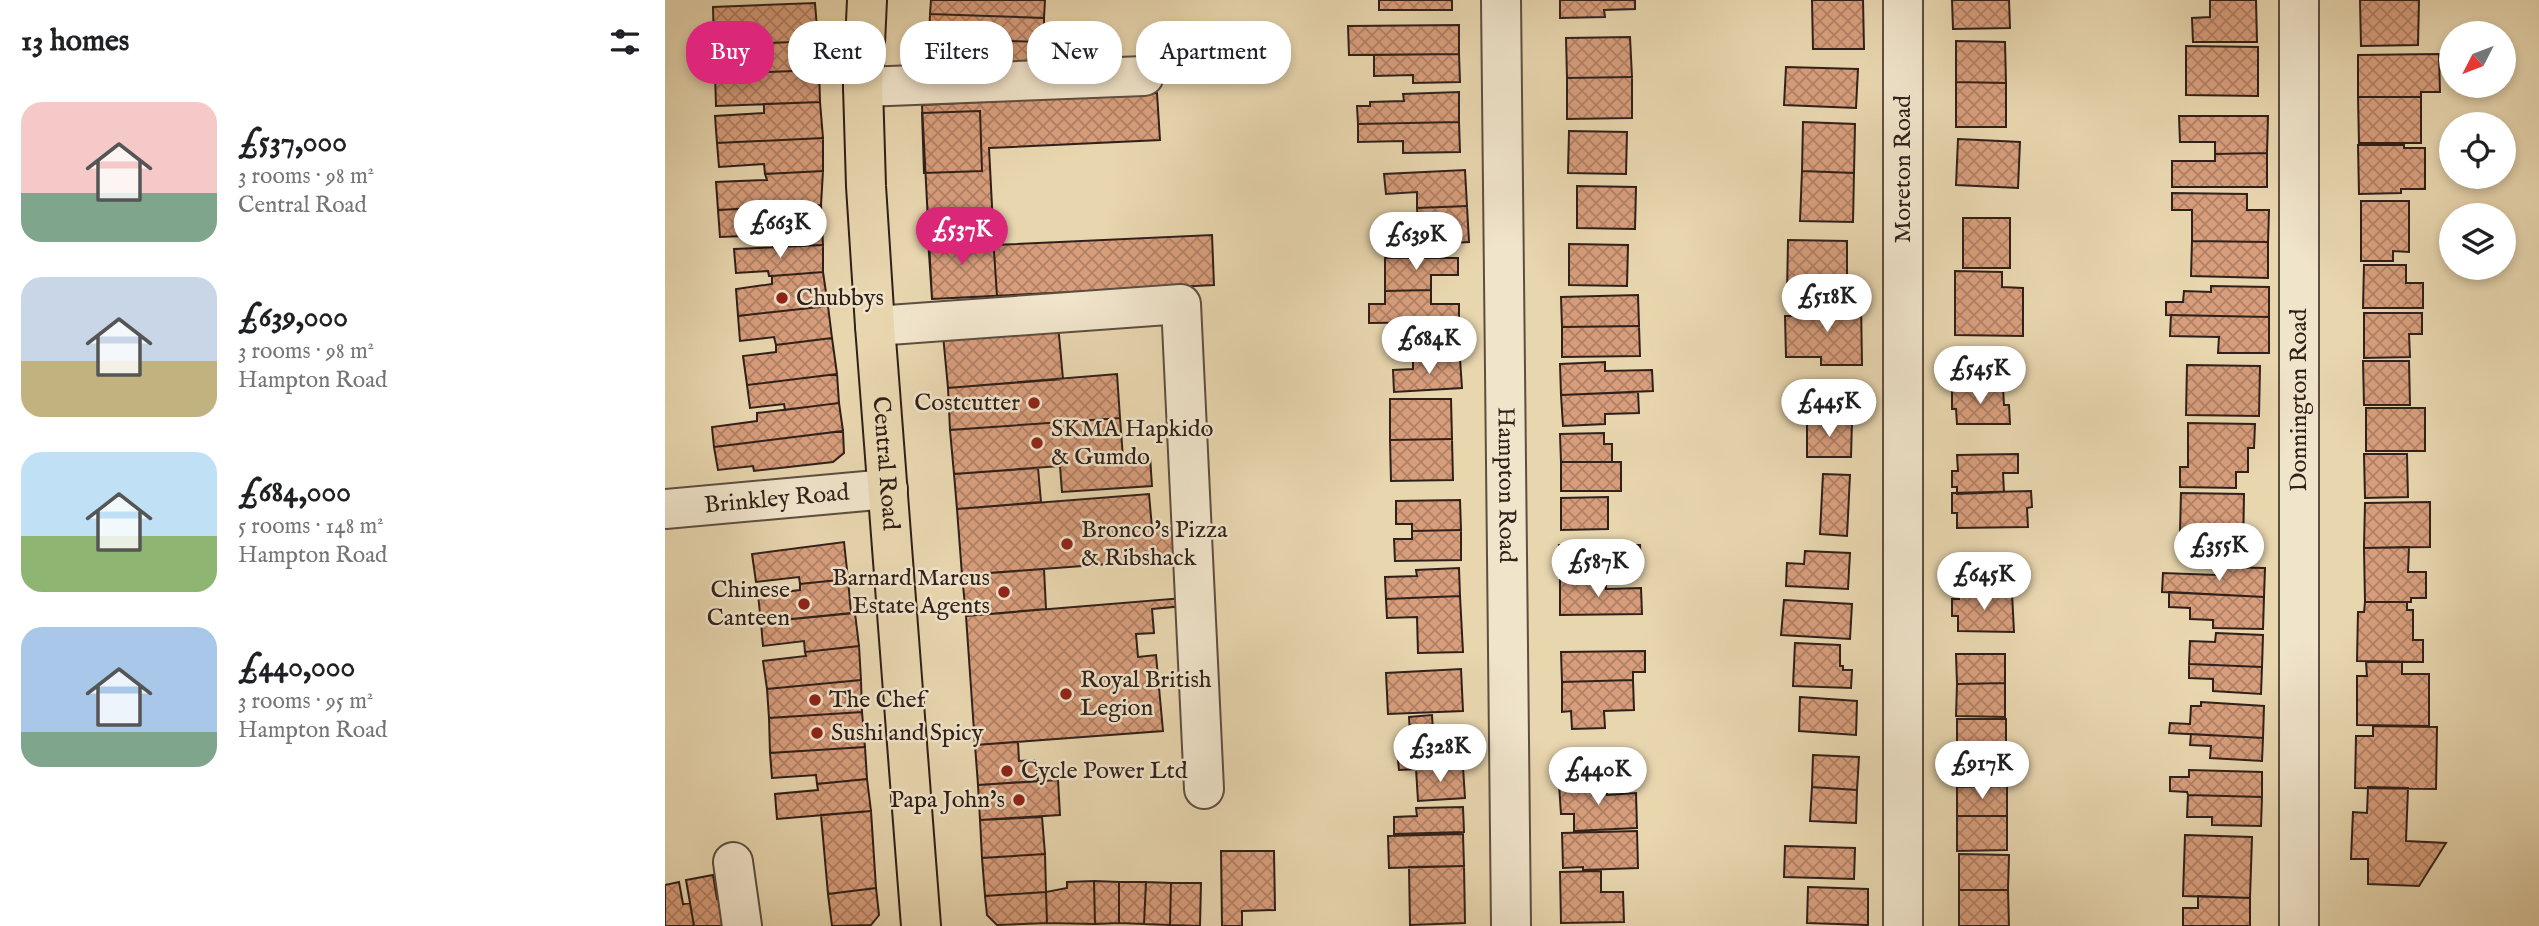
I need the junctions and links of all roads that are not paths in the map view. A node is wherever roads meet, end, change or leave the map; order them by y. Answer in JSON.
{"nodes":[{"id":1,"x":867,"y":0,"type":"edge"},
{"id":2,"x":1501,"y":0,"type":"edge"},
{"id":3,"x":1903,"y":0,"type":"edge"},
{"id":4,"x":2299,"y":0,"type":"edge"},
{"id":5,"x":1136,"y":76,"type":"edge"},
{"id":6,"x":863,"y":87,"type":"junction"},
{"id":7,"x":875,"y":326,"type":"junction"},
{"id":8,"x":888,"y":489,"type":"junction"},
{"id":9,"x":665,"y":509,"type":"edge"},
{"id":10,"x":1204,"y":789,"type":"dead end"},
{"id":11,"x":733,"y":862,"type":"dead end"},
{"id":12,"x":742,"y":926,"type":"edge"},
{"id":13,"x":921,"y":926,"type":"edge"},
{"id":14,"x":1511,"y":926,"type":"edge"},
{"id":15,"x":1903,"y":926,"type":"edge"},
{"id":16,"x":2299,"y":926,"type":"edge"}],
"edges":[{"from":1,"to":6,"type":"main road","name":"Central Road"},
{"from":2,"to":14,"type":"street","name":"Hampton Road"},
{"from":3,"to":15,"type":"street","name":"Moreton Road"},
{"from":4,"to":16,"type":"street","name":"Donnington Road"},
{"from":5,"to":6,"type":"street"},
{"from":6,"to":7,"type":"main road","name":"Central Road"},
{"from":7,"to":8,"type":"main road","name":"Central Road"},
{"from":7,"to":10,"type":"street"},
{"from":8,"to":9,"type":"street","name":"Brinkley Road"},
{"from":8,"to":13,"type":"main road","name":"Central Road"},
{"from":11,"to":12,"type":"street"}]}
